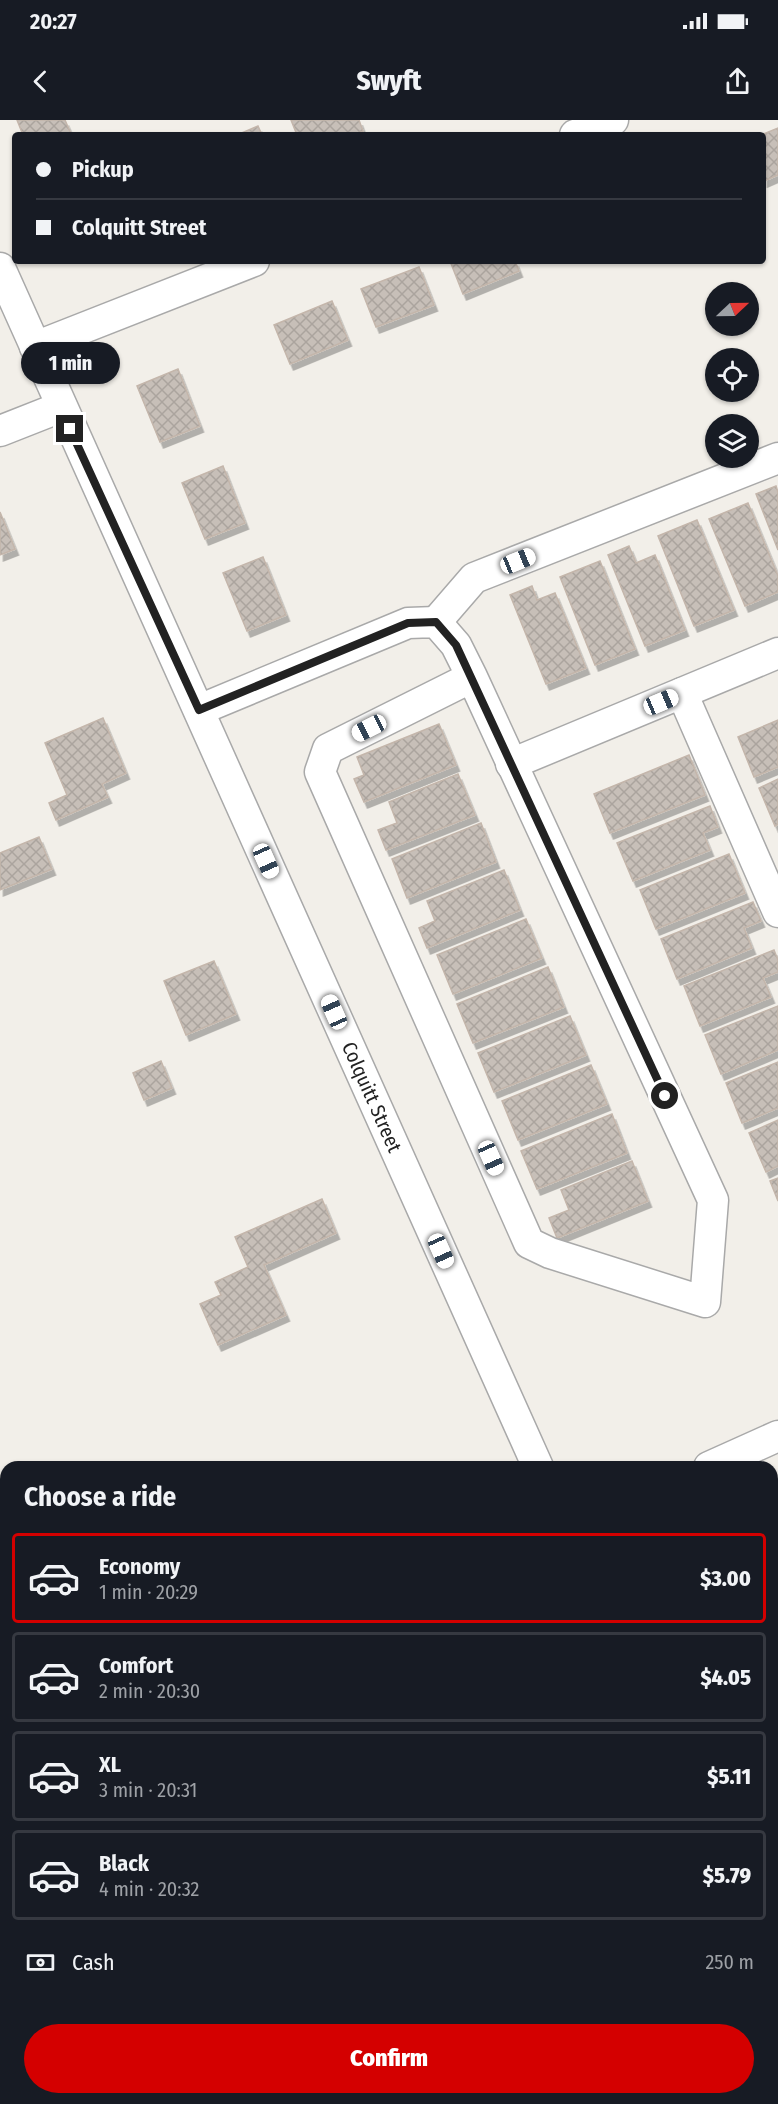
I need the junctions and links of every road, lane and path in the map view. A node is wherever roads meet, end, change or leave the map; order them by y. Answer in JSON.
{"nodes":[{"id":1,"x":613,"y":120,"type":"edge"},
{"id":2,"x":583,"y":132,"type":"edge"},
{"id":3,"x":246,"y":264,"type":"edge"},
{"id":4,"x":0,"y":268,"type":"edge"},
{"id":5,"x":35,"y":347,"type":"junction"},
{"id":6,"x":61,"y":407,"type":"junction"},
{"id":7,"x":0,"y":431,"type":"edge"},
{"id":8,"x":778,"y":458,"type":"edge"},
{"id":9,"x":436,"y":622,"type":"junction"},
{"id":10,"x":778,"y":653,"type":"edge"},
{"id":11,"x":472,"y":676,"type":"junction"},
{"id":12,"x":682,"y":693,"type":"junction"},
{"id":13,"x":199,"y":710,"type":"junction"},
{"id":14,"x":511,"y":764,"type":"junction"},
{"id":15,"x":778,"y":912,"type":"edge"},
{"id":16,"x":778,"y":1436,"type":"edge"},
{"id":17,"x":535,"y":1461,"type":"edge"},
{"id":18,"x":722,"y":1461,"type":"edge"}],
"edges":[{"from":1,"to":2,"type":"street"},
{"from":3,"to":5,"type":"street"},
{"from":4,"to":5,"type":"street","name":"Colquitt Street"},
{"from":5,"to":6,"type":"street","name":"Colquitt Street"},
{"from":6,"to":7,"type":"street"},
{"from":6,"to":13,"type":"street","name":"Colquitt Street"},
{"from":8,"to":9,"type":"street"},
{"from":9,"to":11,"type":"street"},
{"from":9,"to":13,"type":"street"},
{"from":10,"to":12,"type":"street"},
{"from":11,"to":14,"type":"street"},
{"from":11,"to":14,"type":"street"},
{"from":12,"to":14,"type":"street"},
{"from":12,"to":15,"type":"street"},
{"from":13,"to":17,"type":"street","name":"Colquitt Street"},
{"from":16,"to":18,"type":"street"}]}
